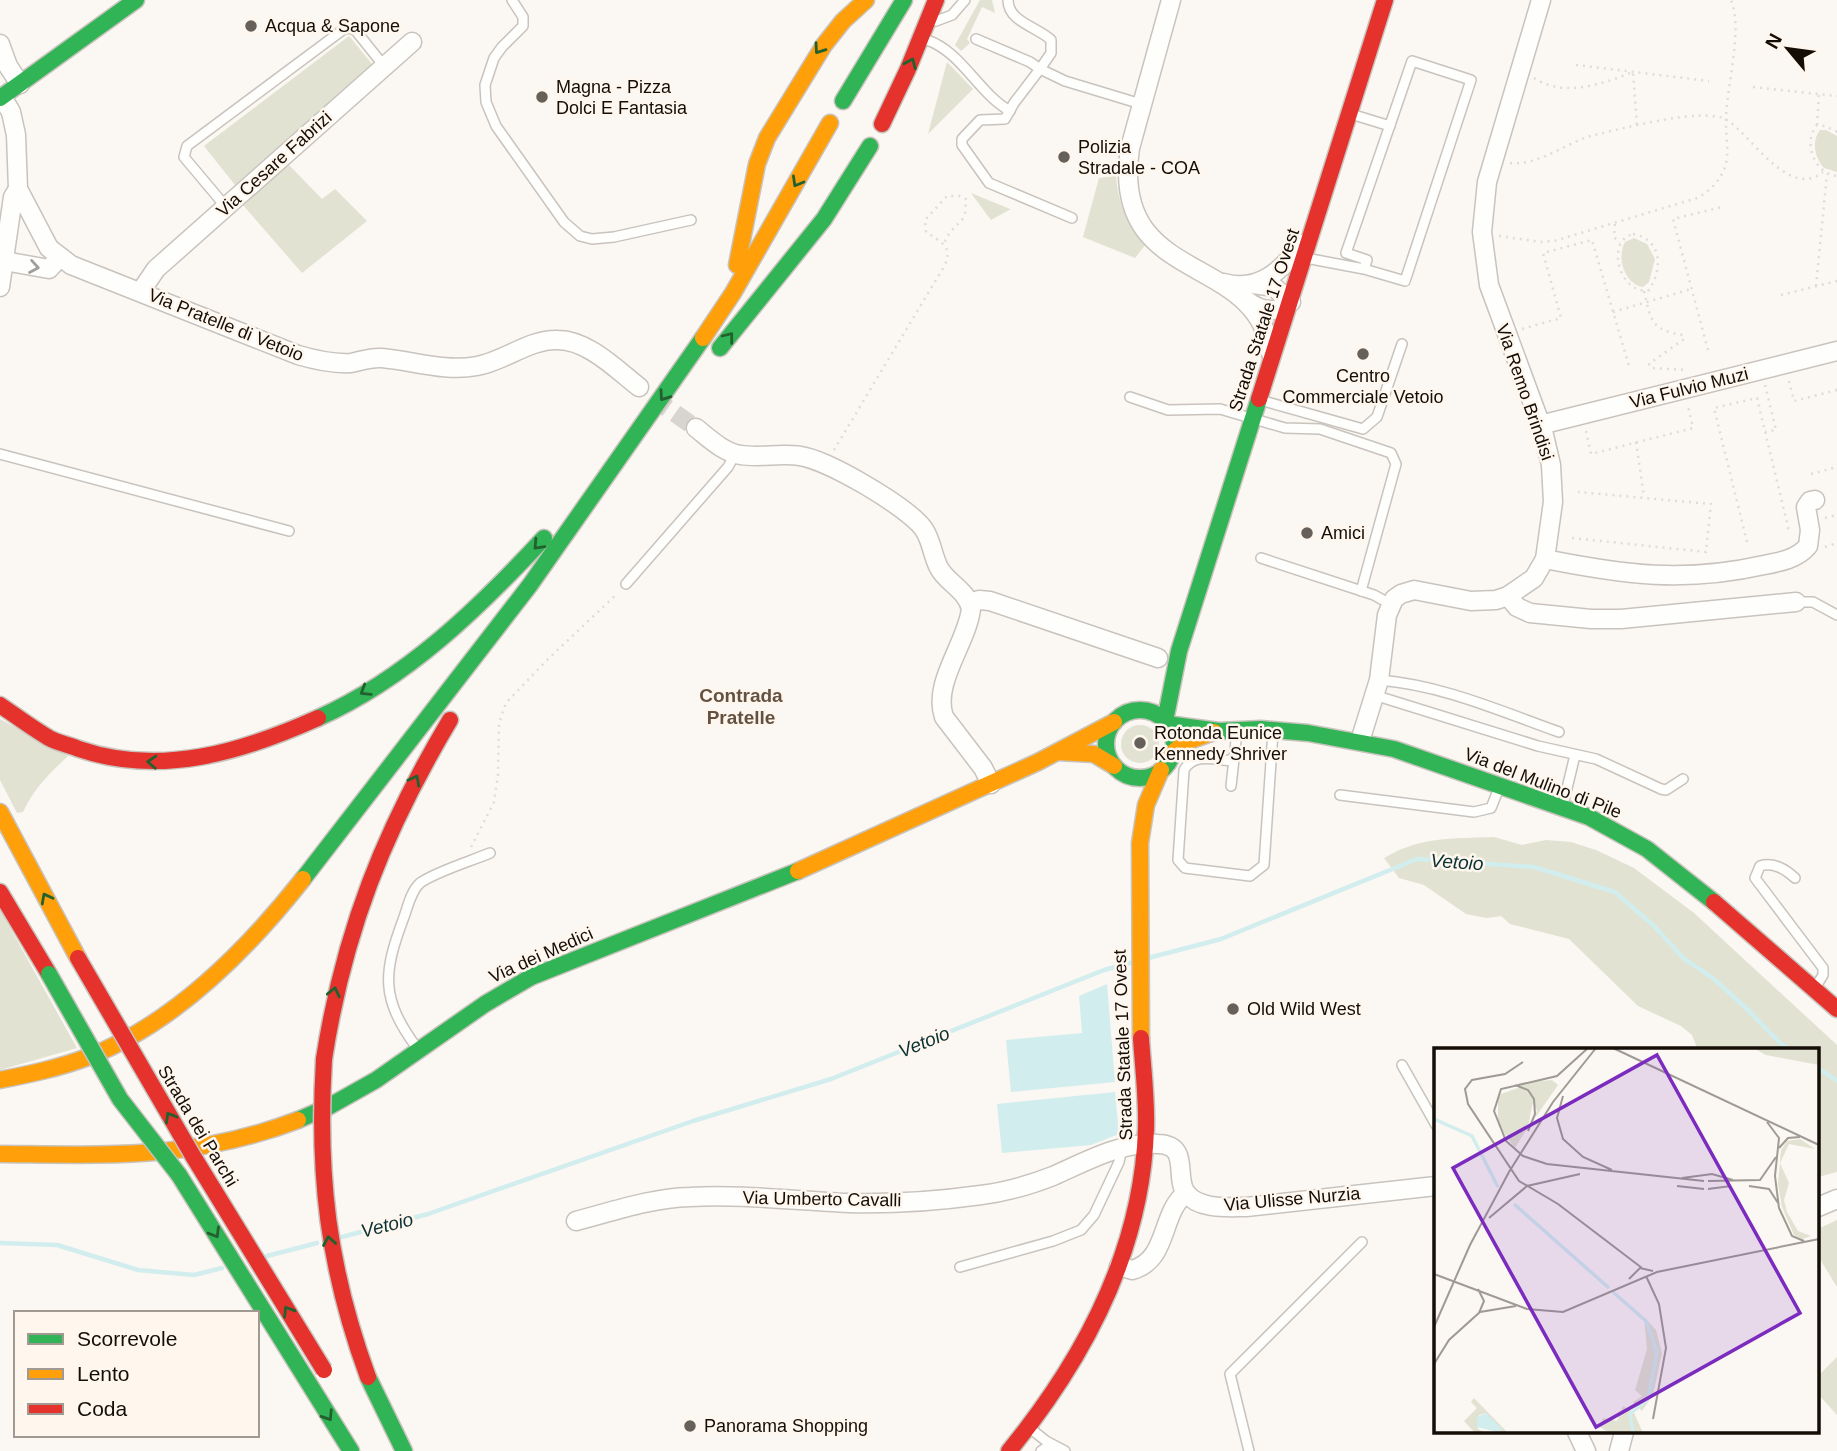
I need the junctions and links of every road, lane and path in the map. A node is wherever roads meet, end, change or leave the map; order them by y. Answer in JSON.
{"nodes":[{"id":1,"x":136,"y":0,"type":"edge"},
{"id":2,"x":512,"y":0,"type":"edge"},
{"id":3,"x":866,"y":0,"type":"edge"},
{"id":4,"x":904,"y":0,"type":"edge"},
{"id":5,"x":936,"y":0,"type":"edge"},
{"id":6,"x":965,"y":0,"type":"edge"},
{"id":7,"x":1008,"y":0,"type":"edge"},
{"id":8,"x":1171,"y":0,"type":"edge"},
{"id":9,"x":1385,"y":0,"type":"edge"},
{"id":10,"x":1541,"y":0,"type":"edge"},
{"id":11,"x":1731,"y":0,"type":"edge"},
{"id":12,"x":928,"y":20,"type":"junction"},
{"id":13,"x":921,"y":38,"type":"junction"},
{"id":14,"x":976,"y":39,"type":"dead end"},
{"id":15,"x":412,"y":42,"type":"dead end"},
{"id":16,"x":0,"y":44,"type":"edge"},
{"id":17,"x":1521,"y":65,"type":"junction"},
{"id":18,"x":1576,"y":65,"type":"dead end"},
{"id":19,"x":384,"y":66,"type":"junction"},
{"id":20,"x":1040,"y":69,"type":"junction"},
{"id":21,"x":1633,"y":72,"type":"junction"},
{"id":22,"x":1709,"y":81,"type":"dead end"},
{"id":23,"x":20,"y":84,"type":"junction"},
{"id":24,"x":1754,"y":87,"type":"dead end"},
{"id":25,"x":1819,"y":94,"type":"junction"},
{"id":26,"x":1837,"y":96,"type":"edge"},
{"id":27,"x":1,"y":97,"type":"edge"},
{"id":28,"x":843,"y":101,"type":"dead end"},
{"id":29,"x":1141,"y":104,"type":"junction"},
{"id":30,"x":1010,"y":111,"type":"junction"},
{"id":31,"x":1349,"y":113,"type":"junction"},
{"id":32,"x":1726,"y":119,"type":"junction"},
{"id":33,"x":830,"y":123,"type":"dead end"},
{"id":34,"x":882,"y":124,"type":"dead end"},
{"id":35,"x":1817,"y":125,"type":"junction"},
{"id":36,"x":1390,"y":126,"type":"junction"},
{"id":37,"x":1637,"y":126,"type":"junction"},
{"id":38,"x":1837,"y":132,"type":"edge"},
{"id":39,"x":870,"y":146,"type":"dead end"},
{"id":40,"x":1493,"y":160,"type":"junction"},
{"id":41,"x":1825,"y":173,"type":"junction"},
{"id":42,"x":1836,"y":177,"type":"edge"},
{"id":43,"x":18,"y":190,"type":"junction"},
{"id":44,"x":226,"y":207,"type":"junction"},
{"id":45,"x":1721,"y":207,"type":"dead end"},
{"id":46,"x":1072,"y":218,"type":"dead end"},
{"id":47,"x":691,"y":220,"type":"dead end"},
{"id":48,"x":1616,"y":223,"type":"junction"},
{"id":49,"x":1312,"y":230,"type":"junction"},
{"id":50,"x":1482,"y":232,"type":"junction"},
{"id":51,"x":944,"y":243,"type":"junction"},
{"id":52,"x":1619,"y":243,"type":"junction"},
{"id":53,"x":60,"y":257,"type":"junction"},
{"id":54,"x":1304,"y":258,"type":"junction"},
{"id":55,"x":4,"y":261,"type":"junction"},
{"id":56,"x":1364,"y":269,"type":"junction"},
{"id":57,"x":1837,"y":281,"type":"edge"},
{"id":58,"x":1816,"y":286,"type":"junction"},
{"id":59,"x":0,"y":287,"type":"edge"},
{"id":60,"x":1692,"y":289,"type":"junction"},
{"id":61,"x":1247,"y":290,"type":"junction"},
{"id":62,"x":141,"y":291,"type":"junction"},
{"id":63,"x":1644,"y":291,"type":"junction"},
{"id":64,"x":1781,"y":295,"type":"dead end"},
{"id":65,"x":1291,"y":302,"type":"junction"},
{"id":66,"x":1647,"y":303,"type":"junction"},
{"id":67,"x":1613,"y":312,"type":"junction"},
{"id":68,"x":1506,"y":335,"type":"junction"},
{"id":69,"x":704,"y":338,"type":"junction"},
{"id":70,"x":1402,"y":344,"type":"dead end"},
{"id":71,"x":1708,"y":350,"type":"dead end"},
{"id":72,"x":1837,"y":351,"type":"edge"},
{"id":73,"x":712,"y":359,"type":"dead end"},
{"id":74,"x":1272,"y":360,"type":"junction"},
{"id":75,"x":1785,"y":364,"type":"junction"},
{"id":76,"x":1629,"y":366,"type":"dead end"},
{"id":77,"x":1762,"y":370,"type":"junction"},
{"id":78,"x":1707,"y":384,"type":"junction"},
{"id":79,"x":639,"y":387,"type":"tunnel mouth"},
{"id":80,"x":1683,"y":389,"type":"junction"},
{"id":81,"x":1837,"y":390,"type":"edge"},
{"id":82,"x":1129,"y":397,"type":"dead end"},
{"id":83,"x":1259,"y":400,"type":"junction"},
{"id":84,"x":1582,"y":415,"type":"junction"},
{"id":85,"x":1253,"y":419,"type":"junction"},
{"id":86,"x":1540,"y":425,"type":"junction"},
{"id":87,"x":696,"y":428,"type":"tunnel mouth"},
{"id":88,"x":652,"y":431,"type":"junction"},
{"id":89,"x":1765,"y":432,"type":"junction"},
{"id":90,"x":1636,"y":442,"type":"junction"},
{"id":91,"x":0,"y":454,"type":"edge"},
{"id":92,"x":735,"y":454,"type":"junction"},
{"id":93,"x":825,"y":465,"type":"junction"},
{"id":94,"x":1837,"y":467,"type":"edge"},
{"id":95,"x":1811,"y":474,"type":"dead end"},
{"id":96,"x":1578,"y":492,"type":"dead end"},
{"id":97,"x":1644,"y":498,"type":"junction"},
{"id":98,"x":1815,"y":499,"type":"dead end"},
{"id":99,"x":289,"y":531,"type":"dead end"},
{"id":100,"x":1789,"y":531,"type":"dead end"},
{"id":101,"x":1572,"y":538,"type":"dead end"},
{"id":102,"x":1747,"y":542,"type":"dead end"},
{"id":103,"x":1261,"y":558,"type":"dead end"},
{"id":104,"x":1545,"y":559,"type":"junction"},
{"id":105,"x":626,"y":584,"type":"joint"},
{"id":106,"x":1361,"y":591,"type":"junction"},
{"id":107,"x":1508,"y":596,"type":"junction"},
{"id":108,"x":970,"y":603,"type":"junction"},
{"id":109,"x":1796,"y":603,"type":"joint"},
{"id":110,"x":1390,"y":604,"type":"junction"},
{"id":111,"x":1837,"y":615,"type":"edge"},
{"id":112,"x":1179,"y":651,"type":"junction"},
{"id":113,"x":1158,"y":658,"type":"dead end"},
{"id":114,"x":1376,"y":688,"type":"junction"},
{"id":115,"x":0,"y":705,"type":"edge"},
{"id":116,"x":1130,"y":711,"type":"junction"},
{"id":117,"x":1114,"y":722,"type":"junction"},
{"id":118,"x":1166,"y":722,"type":"junction"},
{"id":119,"x":1237,"y":730,"type":"junction"},
{"id":120,"x":1273,"y":730,"type":"junction"},
{"id":121,"x":1219,"y":731,"type":"junction"},
{"id":122,"x":1559,"y":732,"type":"dead end"},
{"id":123,"x":1360,"y":741,"type":"junction"},
{"id":124,"x":1057,"y":752,"type":"junction"},
{"id":125,"x":1172,"y":753,"type":"junction"},
{"id":126,"x":1576,"y":755,"type":"junction"},
{"id":127,"x":1233,"y":761,"type":"junction"},
{"id":128,"x":1117,"y":769,"type":"junction"},
{"id":129,"x":1161,"y":770,"type":"junction"},
{"id":130,"x":1683,"y":779,"type":"dead end"},
{"id":131,"x":991,"y":784,"type":"junction"},
{"id":132,"x":1500,"y":785,"type":"junction"},
{"id":133,"x":1231,"y":786,"type":"dead end"},
{"id":134,"x":1340,"y":794,"type":"dead end"},
{"id":135,"x":1563,"y":807,"type":"junction"},
{"id":136,"x":0,"y":812,"type":"edge"},
{"id":137,"x":1140,"y":843,"type":"junction"},
{"id":138,"x":490,"y":853,"type":"dead end"},
{"id":139,"x":472,"y":860,"type":"junction"},
{"id":140,"x":1795,"y":878,"type":"dead end"},
{"id":141,"x":8,"y":889,"type":"edge"},
{"id":142,"x":1814,"y":989,"type":"junction"},
{"id":143,"x":1837,"y":1009,"type":"edge"},
{"id":144,"x":418,"y":1050,"type":"junction"},
{"id":145,"x":1402,"y":1065,"type":"dead end"},
{"id":146,"x":0,"y":1080,"type":"edge"},
{"id":147,"x":1434,"y":1121,"type":"edge"},
{"id":148,"x":1146,"y":1145,"type":"junction"},
{"id":149,"x":1122,"y":1148,"type":"junction"},
{"id":150,"x":0,"y":1154,"type":"edge"},
{"id":151,"x":1434,"y":1186,"type":"edge"},
{"id":152,"x":1186,"y":1193,"type":"junction"},
{"id":153,"x":1837,"y":1199,"type":"edge"},
{"id":154,"x":1820,"y":1206,"type":"edge"},
{"id":155,"x":576,"y":1221,"type":"dead end"},
{"id":156,"x":1362,"y":1242,"type":"dead end"},
{"id":157,"x":960,"y":1267,"type":"dead end"},
{"id":158,"x":1116,"y":1275,"type":"junction"},
{"id":159,"x":327,"y":1375,"type":"dead end"},
{"id":160,"x":1025,"y":1424,"type":"junction"},
{"id":161,"x":1578,"y":1434,"type":"edge"},
{"id":162,"x":1623,"y":1434,"type":"edge"},
{"id":163,"x":1012,"y":1446,"type":"edge"},
{"id":164,"x":1061,"y":1449,"type":"edge"},
{"id":165,"x":1249,"y":1449,"type":"edge"},
{"id":166,"x":351,"y":1451,"type":"edge"},
{"id":167,"x":404,"y":1451,"type":"edge"},
{"id":168,"x":994,"y":1451,"type":"edge"},
{"id":169,"x":1041,"y":1451,"type":"edge"},
{"id":170,"x":1236,"y":1451,"type":"edge"},
{"id":171,"x":1586,"y":1451,"type":"edge"},
{"id":172,"x":1619,"y":1451,"type":"edge"}],
"edges":[{"from":1,"to":23,"type":"main road"},
{"from":2,"to":47,"type":"lane"},
{"from":3,"to":69,"type":"main road","one_way":true},
{"from":4,"to":28,"type":"main road"},
{"from":5,"to":12,"type":"main road"},
{"from":6,"to":12,"type":"lane"},
{"from":7,"to":20,"type":"lane"},
{"from":8,"to":29,"type":"street"},
{"from":9,"to":31,"type":"main road","name":"Strada Statale 17 Ovest"},
{"from":10,"to":17,"type":"street","name":"Via Remo Brindisi"},
{"from":11,"to":32,"type":"path"},
{"from":12,"to":13,"type":"main road"},
{"from":13,"to":30,"type":"lane"},
{"from":34,"to":13,"type":"main road","one_way":true},
{"from":14,"to":20,"type":"lane"},
{"from":15,"to":19,"type":"street","name":"Via Cesare Fabrizi"},
{"from":16,"to":23,"type":"street"},
{"from":17,"to":21,"type":"path"},
{"from":17,"to":40,"type":"street","name":"Via Remo Brindisi"},
{"from":18,"to":21,"type":"path"},
{"from":19,"to":44,"type":"street","name":"Via Cesare Fabrizi"},
{"from":19,"to":44,"type":"lane"},
{"from":20,"to":29,"type":"lane"},
{"from":20,"to":30,"type":"lane"},
{"from":21,"to":22,"type":"path"},
{"from":21,"to":37,"type":"path"},
{"from":23,"to":27,"type":"main road"},
{"from":24,"to":25,"type":"path"},
{"from":25,"to":26,"type":"path"},
{"from":25,"to":35,"type":"path"},
{"from":27,"to":43,"type":"street","name":"Via Pratelle di Vetoio"},
{"from":29,"to":61,"type":"street"},
{"from":30,"to":46,"type":"lane"},
{"from":31,"to":36,"type":"lane"},
{"from":31,"to":49,"type":"main road","name":"Strada Statale 17 Ovest"},
{"from":32,"to":37,"type":"path"},
{"from":32,"to":41,"type":"path"},
{"from":32,"to":48,"type":"path"},
{"from":33,"to":69,"type":"main road","one_way":true},
{"from":35,"to":38,"type":"path"},
{"from":35,"to":41,"type":"path"},
{"from":36,"to":56,"type":"lane"},
{"from":36,"to":56,"type":"lane"},
{"from":37,"to":40,"type":"path"},
{"from":73,"to":39,"type":"main road","one_way":true},
{"from":40,"to":50,"type":"street","name":"Via Remo Brindisi"},
{"from":41,"to":42,"type":"path"},
{"from":41,"to":58,"type":"path"},
{"from":43,"to":53,"type":"street","name":"Via Pratelle di Vetoio"},
{"from":43,"to":55,"type":"street"},
{"from":44,"to":62,"type":"street","name":"Via Cesare Fabrizi"},
{"from":45,"to":60,"type":"path"},
{"from":48,"to":50,"type":"path"},
{"from":48,"to":52,"type":"path"},
{"from":49,"to":54,"type":"main road","name":"Strada Statale 17 Ovest"},
{"from":49,"to":61,"type":"street"},
{"from":50,"to":68,"type":"street","name":"Via Remo Brindisi"},
{"from":51,"to":51,"type":"path"},
{"from":51,"to":93,"type":"path"},
{"from":52,"to":63,"type":"path"},
{"from":52,"to":63,"type":"path"},
{"from":55,"to":53,"type":"street","one_way":true},
{"from":53,"to":62,"type":"street","name":"Via Pratelle di Vetoio"},
{"from":54,"to":56,"type":"lane"},
{"from":54,"to":65,"type":"main road","name":"Strada Statale 17 Ovest"},
{"from":55,"to":59,"type":"street"},
{"from":57,"to":58,"type":"path"},
{"from":58,"to":64,"type":"path"},
{"from":60,"to":66,"type":"path"},
{"from":60,"to":71,"type":"path"},
{"from":61,"to":65,"type":"street"},
{"from":61,"to":65,"type":"street"},
{"from":61,"to":74,"type":"street"},
{"from":62,"to":79,"type":"street","name":"Via Pratelle di Vetoio"},
{"from":63,"to":66,"type":"path"},
{"from":65,"to":74,"type":"main road","name":"Strada Statale 17 Ovest"},
{"from":66,"to":67,"type":"path"},
{"from":66,"to":78,"type":"path"},
{"from":67,"to":68,"type":"path"},
{"from":67,"to":76,"type":"path"},
{"from":68,"to":86,"type":"street","name":"Via Remo Brindisi"},
{"from":69,"to":88,"type":"main road","one_way":true},
{"from":70,"to":83,"type":"lane"},
{"from":72,"to":75,"type":"street","name":"Via Fulvio Muzi"},
{"from":74,"to":83,"type":"main road","name":"Strada Statale 17 Ovest"},
{"from":75,"to":77,"type":"street","name":"Via Fulvio Muzi"},
{"from":75,"to":81,"type":"path"},
{"from":77,"to":78,"type":"street","name":"Via Fulvio Muzi"},
{"from":77,"to":89,"type":"path"},
{"from":78,"to":80,"type":"street","name":"Via Fulvio Muzi"},
{"from":80,"to":84,"type":"street","name":"Via Fulvio Muzi"},
{"from":80,"to":90,"type":"path"},
{"from":82,"to":85,"type":"lane"},
{"from":83,"to":85,"type":"main road","name":"Strada Statale 17 Ovest"},
{"from":84,"to":86,"type":"street","name":"Via Fulvio Muzi"},
{"from":84,"to":90,"type":"path"},
{"from":85,"to":106,"type":"lane"},
{"from":85,"to":112,"type":"main road","name":"Strada Statale 17 Ovest"},
{"from":86,"to":104,"type":"street","name":"Via Remo Brindisi"},
{"from":87,"to":92,"type":"street"},
{"from":88,"to":115,"type":"main road","one_way":true},
{"from":88,"to":146,"type":"main road"},
{"from":167,"to":88,"type":"main road","one_way":true,"bridge":true},
{"from":89,"to":100,"type":"path"},
{"from":89,"to":102,"type":"path"},
{"from":90,"to":97,"type":"path"},
{"from":91,"to":99,"type":"lane"},
{"from":92,"to":93,"type":"street"},
{"from":92,"to":105,"type":"lane"},
{"from":93,"to":108,"type":"street"},
{"from":94,"to":95,"type":"path"},
{"from":96,"to":97,"type":"path"},
{"from":97,"to":101,"type":"path"},
{"from":98,"to":104,"type":"street"},
{"from":103,"to":106,"type":"lane"},
{"from":104,"to":107,"type":"street","name":"Via Remo Brindisi"},
{"from":105,"to":139,"type":"path"},
{"from":106,"to":110,"type":"lane"},
{"from":107,"to":109,"type":"street"},
{"from":107,"to":110,"type":"street","name":"Via Remo Brindisi"},
{"from":108,"to":113,"type":"street"},
{"from":108,"to":131,"type":"street"},
{"from":109,"to":111,"type":"lane"},
{"from":110,"to":114,"type":"street"},
{"from":112,"to":116,"type":"main road","name":"Strada Statale 17 Ovest"},
{"from":112,"to":118,"type":"main road","name":"Strada Statale 17 Ovest"},
{"from":114,"to":122,"type":"lane"},
{"from":114,"to":123,"type":"street"},
{"from":114,"to":126,"type":"lane"},
{"from":116,"to":117,"type":"main road"},
{"from":116,"to":118,"type":"main road"},
{"from":117,"to":124,"type":"main road","name":"Via dei Medici"},
{"from":117,"to":128,"type":"main road"},
{"from":118,"to":121,"type":"main road","name":"Via del Mulino di Pile"},
{"from":118,"to":125,"type":"main road"},
{"from":119,"to":120,"type":"main road","name":"Via del Mulino di Pile"},
{"from":119,"to":121,"type":"main road","name":"Via del Mulino di Pile"},
{"from":119,"to":127,"type":"lane"},
{"from":120,"to":123,"type":"main road","name":"Via del Mulino di Pile"},
{"from":120,"to":127,"type":"lane"},
{"from":121,"to":125,"type":"main road","name":"Via del Mulino di Pile"},
{"from":123,"to":132,"type":"main road","name":"Via del Mulino di Pile"},
{"from":124,"to":128,"type":"main road","name":"Via dei Medici"},
{"from":124,"to":131,"type":"main road","name":"Via dei Medici"},
{"from":125,"to":129,"type":"main road"},
{"from":126,"to":130,"type":"lane"},
{"from":126,"to":135,"type":"lane"},
{"from":127,"to":133,"type":"lane"},
{"from":128,"to":129,"type":"main road"},
{"from":128,"to":137,"type":"main road","name":"Strada Statale 17 Ovest"},
{"from":129,"to":137,"type":"main road","name":"Strada Statale 17 Ovest"},
{"from":131,"to":144,"type":"main road","name":"Via dei Medici"},
{"from":132,"to":134,"type":"lane"},
{"from":132,"to":135,"type":"main road","name":"Via del Mulino di Pile"},
{"from":135,"to":142,"type":"main road","name":"Via del Mulino di Pile"},
{"from":159,"to":136,"type":"main road","name":"Strada dei Parchi","one_way":true,"bridge":true},
{"from":137,"to":148,"type":"main road","name":"Strada Statale 17 Ovest"},
{"from":138,"to":139,"type":"lane"},
{"from":139,"to":144,"type":"lane"},
{"from":140,"to":142,"type":"lane"},
{"from":141,"to":166,"type":"main road","one_way":true,"bridge":true},
{"from":142,"to":143,"type":"main road","name":"Via del Mulino di Pile"},
{"from":144,"to":150,"type":"main road","name":"Via dei Medici"},
{"from":145,"to":147,"type":"lane"},
{"from":148,"to":149,"type":"street","name":"Via Umberto Cavalli"},
{"from":148,"to":152,"type":"street"},
{"from":148,"to":158,"type":"main road","name":"Strada Statale 17 Ovest"},
{"from":149,"to":155,"type":"street","name":"Via Umberto Cavalli"},
{"from":149,"to":157,"type":"lane"},
{"from":151,"to":152,"type":"street","name":"Via Ulisse Nurzia"},
{"from":152,"to":158,"type":"street"},
{"from":153,"to":154,"type":"street"},
{"from":156,"to":165,"type":"lane"},
{"from":158,"to":160,"type":"main road","name":"Strada Statale 17 Ovest"},
{"from":160,"to":163,"type":"main road","name":"Strada Statale 17 Ovest"},
{"from":160,"to":164,"type":"lane"},
{"from":161,"to":171,"type":"street"},
{"from":162,"to":172,"type":"street"},
{"from":163,"to":168,"type":"main road","name":"Strada Statale 17 Ovest"},
{"from":164,"to":169,"type":"lane"},
{"from":165,"to":170,"type":"lane"}]}
